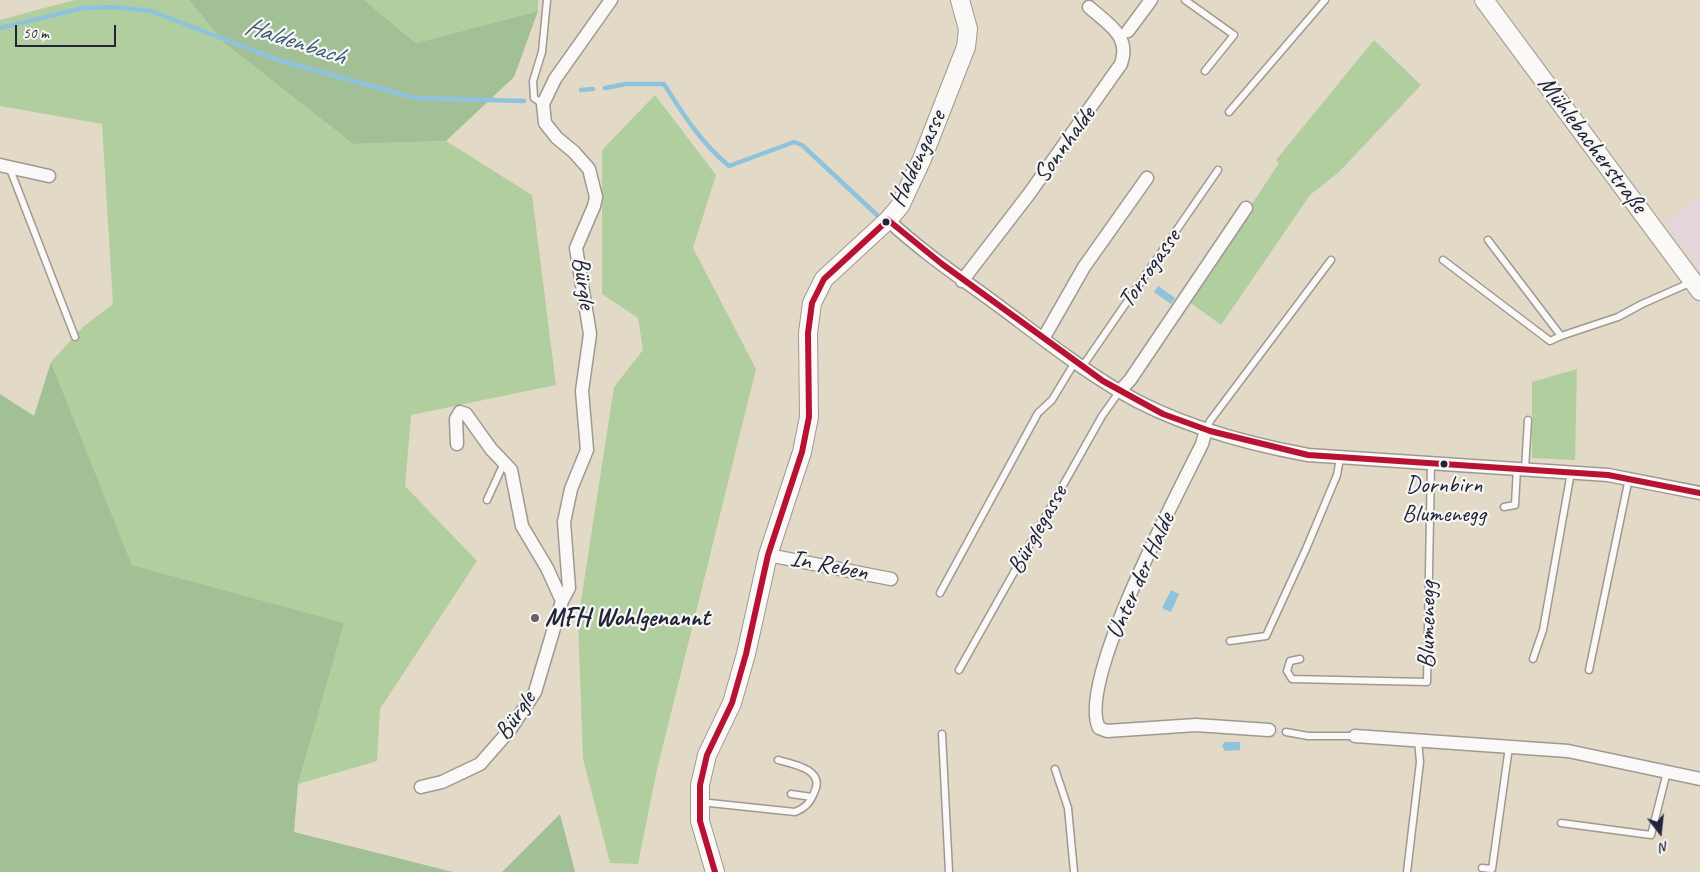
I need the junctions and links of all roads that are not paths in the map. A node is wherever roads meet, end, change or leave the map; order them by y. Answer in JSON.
{"nodes":[{"id":1,"x":547,"y":0,"type":"edge"},
{"id":2,"x":611,"y":0,"type":"edge"},
{"id":3,"x":960,"y":0,"type":"edge"},
{"id":4,"x":1151,"y":0,"type":"edge"},
{"id":5,"x":1185,"y":0,"type":"edge"},
{"id":6,"x":1324,"y":0,"type":"edge"},
{"id":7,"x":1484,"y":0,"type":"edge"},
{"id":8,"x":1089,"y":7,"type":"dead end"},
{"id":9,"x":1128,"y":31,"type":"dead end"},
{"id":10,"x":1205,"y":71,"type":"dead end"},
{"id":11,"x":543,"y":104,"type":"junction"},
{"id":12,"x":1229,"y":112,"type":"dead end"},
{"id":13,"x":5,"y":167,"type":"edge"},
{"id":14,"x":1218,"y":170,"type":"dead end"},
{"id":15,"x":49,"y":176,"type":"dead end"},
{"id":16,"x":1147,"y":178,"type":"dead end"},
{"id":17,"x":1246,"y":208,"type":"dead end"},
{"id":18,"x":888,"y":220,"type":"junction"},
{"id":19,"x":1488,"y":240,"type":"dead end"},
{"id":20,"x":1331,"y":260,"type":"dead end"},
{"id":21,"x":1443,"y":260,"type":"dead end"},
{"id":22,"x":962,"y":281,"type":"junction"},
{"id":23,"x":1696,"y":286,"type":"edge"},
{"id":24,"x":1561,"y":336,"type":"junction"},
{"id":25,"x":75,"y":338,"type":"dead end"},
{"id":26,"x":1043,"y":339,"type":"junction"},
{"id":27,"x":1078,"y":365,"type":"junction"},
{"id":28,"x":1119,"y":392,"type":"junction"},
{"id":29,"x":1528,"y":420,"type":"dead end"},
{"id":30,"x":1206,"y":430,"type":"junction"},
{"id":31,"x":457,"y":444,"type":"dead end"},
{"id":32,"x":1340,"y":458,"type":"junction"},
{"id":33,"x":1431,"y":462,"type":"junction"},
{"id":34,"x":504,"y":463,"type":"junction"},
{"id":35,"x":1521,"y":468,"type":"junction"},
{"id":36,"x":1571,"y":472,"type":"junction"},
{"id":37,"x":1629,"y":478,"type":"junction"},
{"id":38,"x":1700,"y":493,"type":"edge"},
{"id":39,"x":487,"y":500,"type":"dead end"},
{"id":40,"x":1504,"y":507,"type":"dead end"},
{"id":41,"x":768,"y":555,"type":"junction"},
{"id":42,"x":891,"y":578,"type":"dead end"},
{"id":43,"x":940,"y":593,"type":"dead end"},
{"id":44,"x":562,"y":601,"type":"junction"},
{"id":45,"x":1230,"y":641,"type":"dead end"},
{"id":46,"x":1300,"y":659,"type":"dead end"},
{"id":47,"x":1533,"y":659,"type":"dead end"},
{"id":48,"x":959,"y":670,"type":"dead end"},
{"id":49,"x":1589,"y":670,"type":"dead end"},
{"id":50,"x":1270,"y":730,"type":"dead end"},
{"id":51,"x":1286,"y":732,"type":"dead end"},
{"id":52,"x":942,"y":734,"type":"dead end"},
{"id":53,"x":1355,"y":736,"type":"joint"},
{"id":54,"x":1418,"y":740,"type":"junction"},
{"id":55,"x":1509,"y":746,"type":"junction"},
{"id":56,"x":778,"y":760,"type":"dead end"},
{"id":57,"x":1055,"y":769,"type":"dead end"},
{"id":58,"x":1667,"y":772,"type":"junction"},
{"id":59,"x":1700,"y":779,"type":"edge"},
{"id":60,"x":421,"y":787,"type":"dead end"},
{"id":61,"x":791,"y":794,"type":"dead end"},
{"id":62,"x":812,"y":797,"type":"junction"},
{"id":63,"x":699,"y":802,"type":"junction"},
{"id":64,"x":1561,"y":823,"type":"dead end"},
{"id":65,"x":1482,"y":868,"type":"dead end"},
{"id":66,"x":715,"y":872,"type":"edge"},
{"id":67,"x":950,"y":872,"type":"edge"},
{"id":68,"x":1074,"y":872,"type":"edge"},
{"id":69,"x":1407,"y":872,"type":"edge"}],
"edges":[{"from":1,"to":11,"type":"lane"},
{"from":2,"to":11,"type":"street"},
{"from":3,"to":18,"type":"street","name":"Haldengasse"},
{"from":4,"to":9,"type":"street"},
{"from":5,"to":10,"type":"lane"},
{"from":6,"to":12,"type":"lane"},
{"from":7,"to":23,"type":"street","name":"Mühlebacherstraße"},
{"from":8,"to":22,"type":"street","name":"Sonnhalde"},
{"from":11,"to":44,"type":"street","name":"Bürgle"},
{"from":13,"to":15,"type":"street"},
{"from":13,"to":25,"type":"lane"},
{"from":14,"to":27,"type":"lane","name":"Torrogasse"},
{"from":16,"to":26,"type":"street"},
{"from":17,"to":28,"type":"street","name":"Bürglegasse"},
{"from":18,"to":22,"type":"street"},
{"from":18,"to":41,"type":"street","name":"Haldengasse"},
{"from":19,"to":24,"type":"lane"},
{"from":20,"to":30,"type":"lane"},
{"from":21,"to":24,"type":"lane"},
{"from":22,"to":26,"type":"street"},
{"from":23,"to":24,"type":"lane"},
{"from":26,"to":27,"type":"street"},
{"from":27,"to":28,"type":"street"},
{"from":27,"to":43,"type":"lane"},
{"from":28,"to":30,"type":"street"},
{"from":28,"to":48,"type":"lane","name":"Bürglegasse"},
{"from":29,"to":35,"type":"lane"},
{"from":30,"to":32,"type":"street"},
{"from":30,"to":50,"type":"street","name":"Unter der Halde"},
{"from":31,"to":34,"type":"street"},
{"from":32,"to":33,"type":"street"},
{"from":32,"to":45,"type":"lane"},
{"from":33,"to":35,"type":"street"},
{"from":33,"to":46,"type":"lane","name":"Blumenegg"},
{"from":34,"to":39,"type":"lane"},
{"from":34,"to":44,"type":"street"},
{"from":35,"to":36,"type":"street"},
{"from":35,"to":40,"type":"lane"},
{"from":36,"to":37,"type":"street"},
{"from":36,"to":47,"type":"lane"},
{"from":37,"to":38,"type":"street"},
{"from":37,"to":49,"type":"lane"},
{"from":41,"to":42,"type":"street","name":"In Reben"},
{"from":41,"to":63,"type":"street","name":"Haldengasse"},
{"from":44,"to":60,"type":"street","name":"Bürgle"},
{"from":51,"to":53,"type":"lane"},
{"from":52,"to":67,"type":"lane"},
{"from":53,"to":54,"type":"street"},
{"from":54,"to":55,"type":"street"},
{"from":54,"to":69,"type":"lane"},
{"from":55,"to":58,"type":"street"},
{"from":55,"to":65,"type":"lane"},
{"from":56,"to":62,"type":"lane"},
{"from":57,"to":68,"type":"lane"},
{"from":58,"to":59,"type":"street"},
{"from":58,"to":64,"type":"lane"},
{"from":61,"to":62,"type":"lane"},
{"from":62,"to":63,"type":"lane"},
{"from":63,"to":66,"type":"street","name":"Haldengasse"}]}
